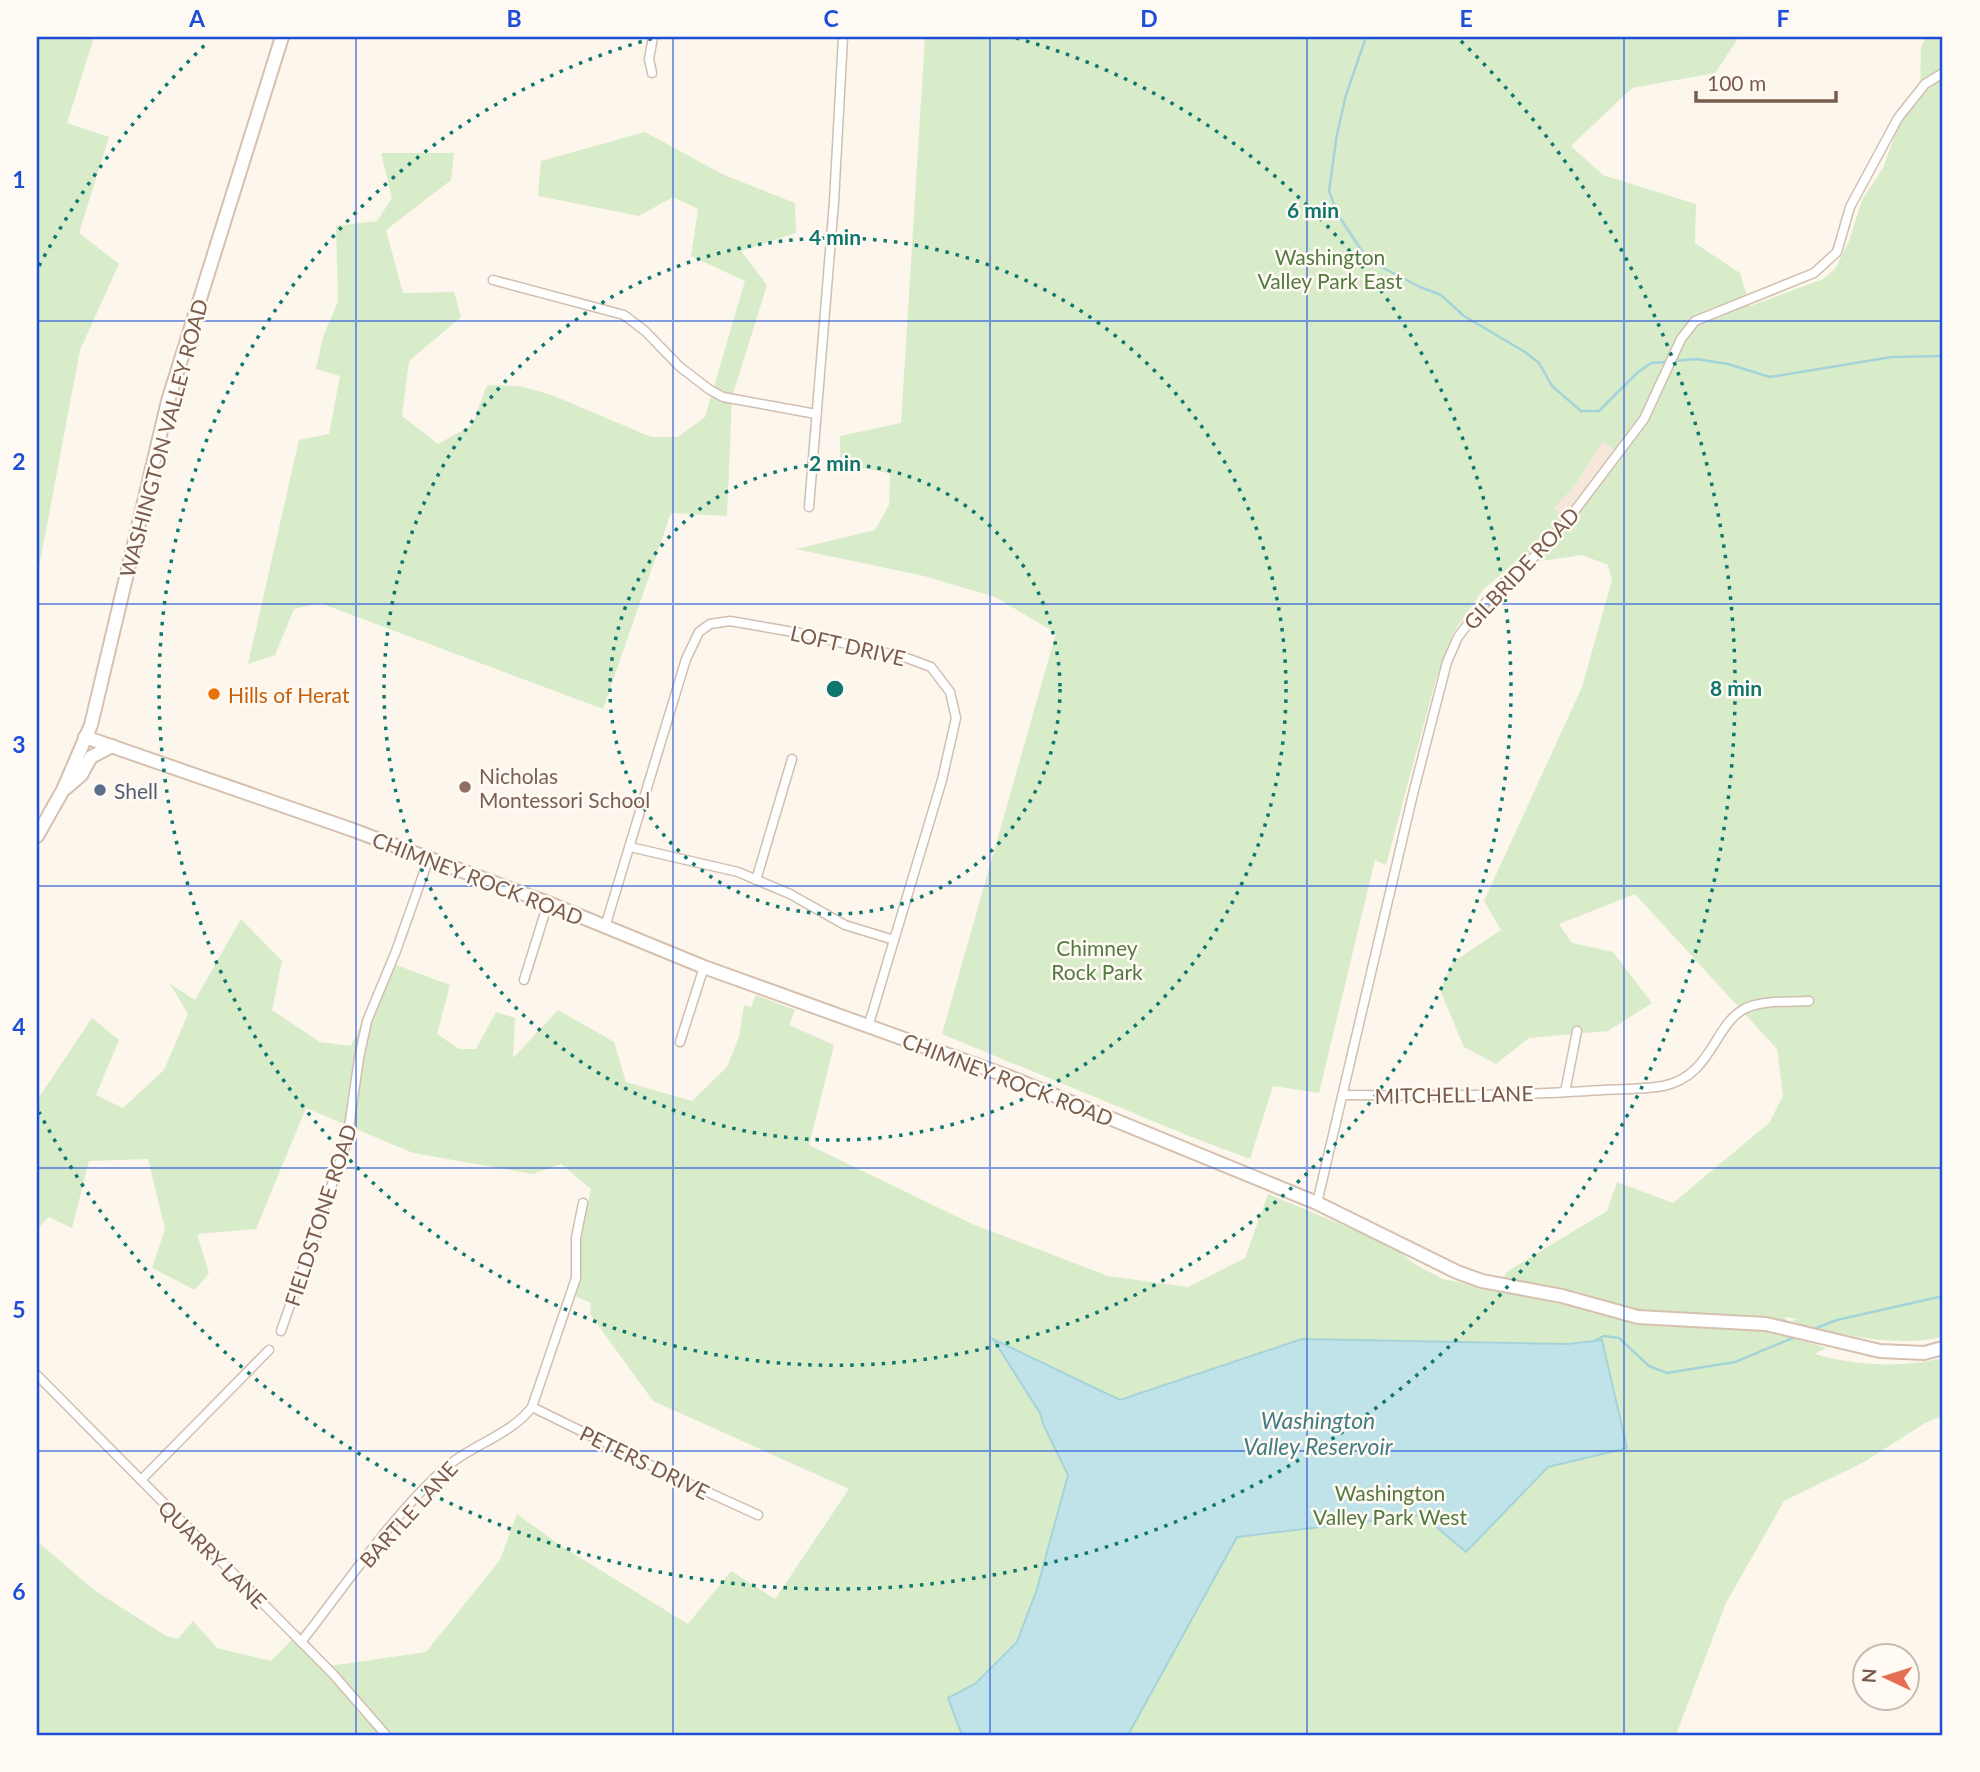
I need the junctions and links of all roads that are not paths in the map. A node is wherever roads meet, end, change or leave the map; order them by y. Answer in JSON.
{"nodes":[{"id":1,"x":282,"y":37,"type":"edge"},
{"id":2,"x":653,"y":37,"type":"edge"},
{"id":3,"x":842,"y":37,"type":"edge"},
{"id":4,"x":652,"y":73,"type":"dead end"},
{"id":5,"x":1943,"y":73,"type":"edge"},
{"id":6,"x":493,"y":280,"type":"dead end"},
{"id":7,"x":816,"y":414,"type":"junction"},
{"id":8,"x":809,"y":507,"type":"dead end"},
{"id":9,"x":85,"y":737,"type":"junction"},
{"id":10,"x":112,"y":746,"type":"junction"},
{"id":11,"x":792,"y":760,"type":"dead end"},
{"id":12,"x":63,"y":790,"type":"junction"},
{"id":13,"x":37,"y":836,"type":"edge"},
{"id":14,"x":630,"y":847,"type":"junction"},
{"id":15,"x":429,"y":858,"type":"junction"},
{"id":16,"x":756,"y":880,"type":"junction"},
{"id":17,"x":548,"y":903,"type":"junction"},
{"id":18,"x":605,"y":927,"type":"junction"},
{"id":19,"x":894,"y":940,"type":"junction"},
{"id":20,"x":704,"y":967,"type":"junction"},
{"id":21,"x":524,"y":981,"type":"dead end"},
{"id":22,"x":1810,"y":1001,"type":"dead end"},
{"id":23,"x":868,"y":1027,"type":"junction"},
{"id":24,"x":1577,"y":1031,"type":"dead end"},
{"id":25,"x":680,"y":1041,"type":"dead end"},
{"id":26,"x":1564,"y":1092,"type":"junction"},
{"id":27,"x":1343,"y":1095,"type":"junction"},
{"id":28,"x":583,"y":1203,"type":"dead end"},
{"id":29,"x":1317,"y":1203,"type":"junction"},
{"id":30,"x":281,"y":1331,"type":"dead end"},
{"id":31,"x":1943,"y":1348,"type":"edge"},
{"id":32,"x":269,"y":1350,"type":"dead end"},
{"id":33,"x":37,"y":1375,"type":"edge"},
{"id":34,"x":532,"y":1407,"type":"junction"},
{"id":35,"x":141,"y":1480,"type":"junction"},
{"id":36,"x":758,"y":1515,"type":"dead end"},
{"id":37,"x":301,"y":1642,"type":"junction"},
{"id":38,"x":386,"y":1735,"type":"edge"}],
"edges":[{"from":1,"to":9,"type":"street","name":"WASHINGTON VALLEY ROAD"},
{"from":2,"to":4,"type":"street"},
{"from":3,"to":7,"type":"street"},
{"from":5,"to":27,"type":"street","name":"GILBRIDE ROAD"},
{"from":6,"to":7,"type":"street"},
{"from":7,"to":8,"type":"street"},
{"from":9,"to":10,"type":"street","name":"CHIMNEY ROCK ROAD"},
{"from":9,"to":12,"type":"street","name":"WASHINGTON VALLEY ROAD"},
{"from":10,"to":12,"type":"street"},
{"from":10,"to":15,"type":"street","name":"CHIMNEY ROCK ROAD"},
{"from":11,"to":16,"type":"street"},
{"from":12,"to":13,"type":"street","name":"WASHINGTON VALLEY ROAD"},
{"from":14,"to":16,"type":"street"},
{"from":14,"to":18,"type":"street","name":"LOFT DRIVE"},
{"from":14,"to":19,"type":"street","name":"LOFT DRIVE"},
{"from":15,"to":17,"type":"street","name":"CHIMNEY ROCK ROAD"},
{"from":15,"to":30,"type":"street","name":"FIELDSTONE ROAD"},
{"from":16,"to":19,"type":"street"},
{"from":17,"to":18,"type":"street","name":"CHIMNEY ROCK ROAD"},
{"from":17,"to":21,"type":"street"},
{"from":18,"to":20,"type":"street","name":"CHIMNEY ROCK ROAD"},
{"from":19,"to":23,"type":"street","name":"LOFT DRIVE"},
{"from":20,"to":23,"type":"street","name":"CHIMNEY ROCK ROAD"},
{"from":20,"to":25,"type":"street"},
{"from":22,"to":26,"type":"street","name":"MITCHELL LANE"},
{"from":23,"to":29,"type":"street","name":"CHIMNEY ROCK ROAD"},
{"from":24,"to":26,"type":"street","name":"MITCHELL LANE"},
{"from":26,"to":27,"type":"street","name":"MITCHELL LANE"},
{"from":27,"to":29,"type":"street","name":"GILBRIDE ROAD"},
{"from":28,"to":34,"type":"street"},
{"from":29,"to":31,"type":"street","name":"CHIMNEY ROCK ROAD"},
{"from":32,"to":35,"type":"street"},
{"from":33,"to":35,"type":"street","name":"QUARRY LANE"},
{"from":34,"to":36,"type":"street","name":"PETERS DRIVE"},
{"from":34,"to":37,"type":"street","name":"BARTLE LANE"},
{"from":35,"to":37,"type":"street","name":"QUARRY LANE"},
{"from":37,"to":38,"type":"street","name":"QUARRY LANE"}]}
